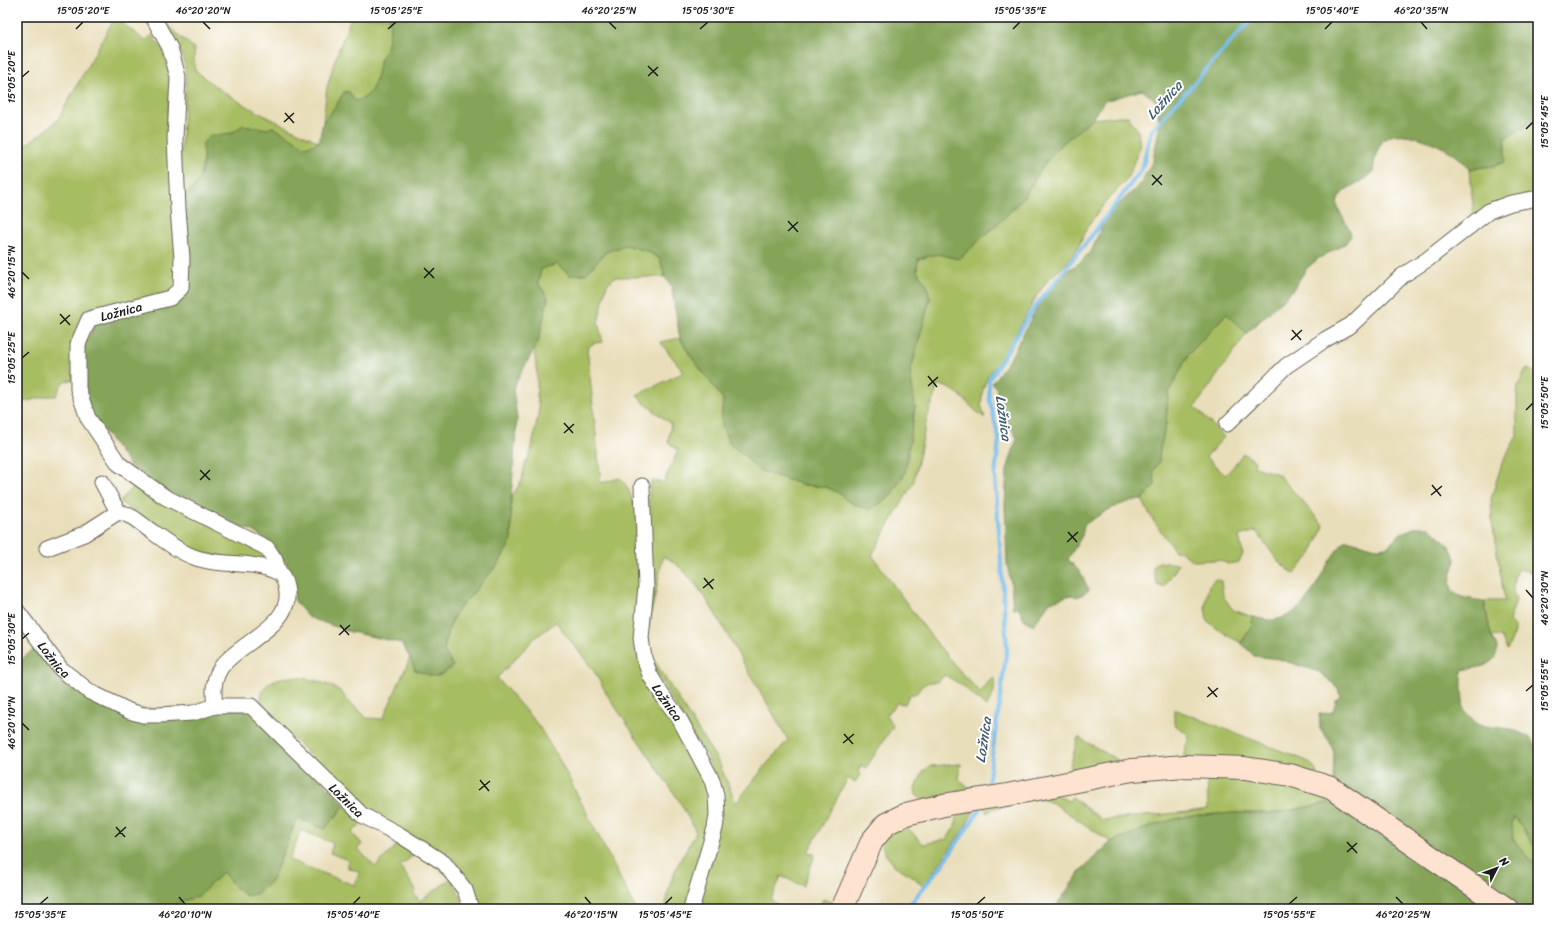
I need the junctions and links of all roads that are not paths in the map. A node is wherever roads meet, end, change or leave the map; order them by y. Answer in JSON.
{"nodes":[{"id":1,"x":153,"y":17,"type":"edge"},
{"id":2,"x":1538,"y":198,"type":"edge"},
{"id":3,"x":1227,"y":424,"type":"dead end"},
{"id":4,"x":102,"y":482,"type":"dead end"},
{"id":5,"x":642,"y":486,"type":"dead end"},
{"id":6,"x":118,"y":512,"type":"junction"},
{"id":7,"x":47,"y":548,"type":"dead end"},
{"id":8,"x":279,"y":573,"type":"junction"},
{"id":9,"x":17,"y":611,"type":"edge"},
{"id":10,"x":216,"y":706,"type":"junction"},
{"id":11,"x":471,"y":909,"type":"edge"},
{"id":12,"x":691,"y":909,"type":"edge"},
{"id":13,"x":842,"y":909,"type":"edge"},
{"id":14,"x":1507,"y":909,"type":"edge"}],
"edges":[{"from":1,"to":8,"type":"street","name":"Ložnica"},
{"from":2,"to":3,"type":"street"},
{"from":4,"to":6,"type":"street"},
{"from":5,"to":12,"type":"street","name":"Ložnica"},
{"from":6,"to":7,"type":"street"},
{"from":6,"to":8,"type":"street"},
{"from":8,"to":10,"type":"street","name":"Ložnica"},
{"from":9,"to":10,"type":"street","name":"Ložnica"},
{"from":10,"to":11,"type":"street","name":"Ložnica"},
{"from":13,"to":14,"type":"street"}]}
